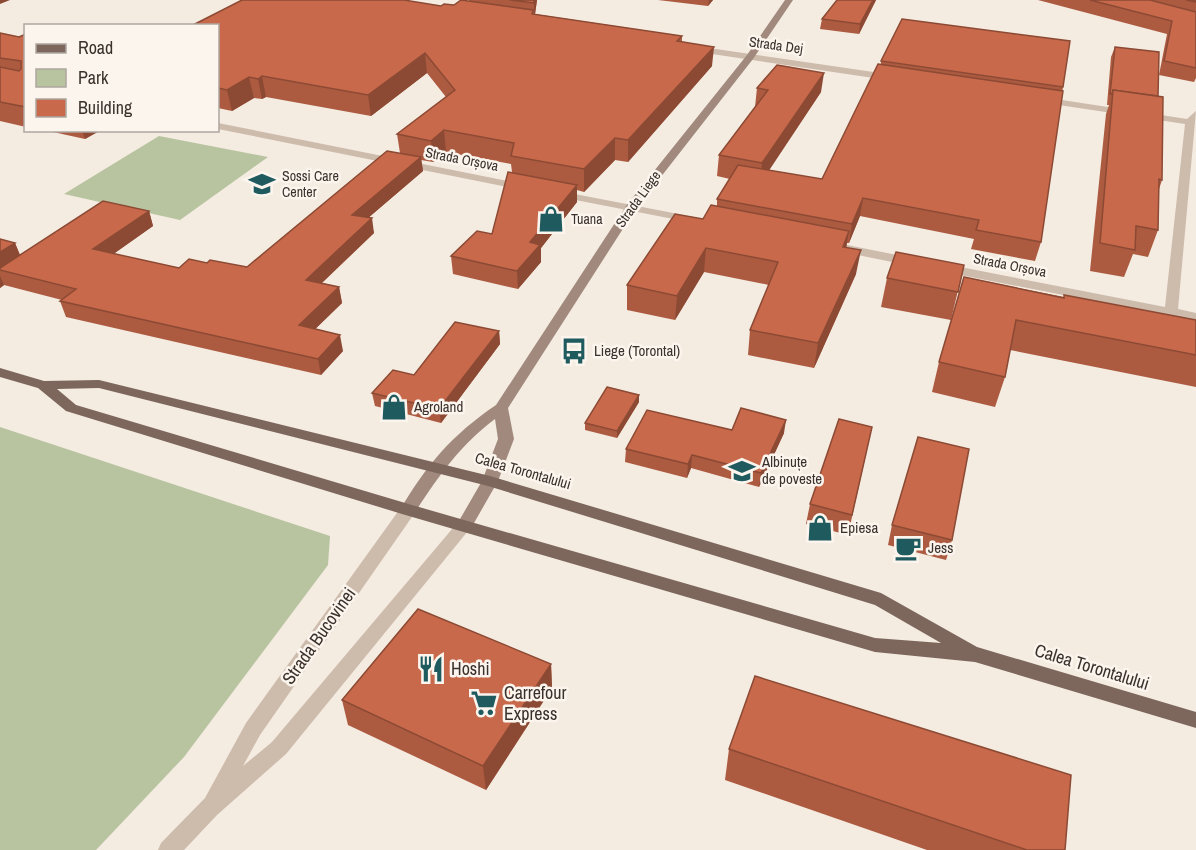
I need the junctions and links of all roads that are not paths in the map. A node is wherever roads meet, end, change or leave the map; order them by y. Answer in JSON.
{"nodes":[{"id":1,"x":789,"y":0,"type":"edge"},
{"id":2,"x":679,"y":47,"type":"edge"},
{"id":3,"x":750,"y":57,"type":"junction"},
{"id":4,"x":904,"y":80,"type":"edge"},
{"id":5,"x":1030,"y":98,"type":"edge"},
{"id":6,"x":1193,"y":118,"type":"edge"},
{"id":7,"x":219,"y":126,"type":"edge"},
{"id":8,"x":530,"y":188,"type":"edge"},
{"id":9,"x":552,"y":192,"type":"edge"},
{"id":10,"x":630,"y":208,"type":"junction"},
{"id":11,"x":711,"y":223,"type":"edge"},
{"id":12,"x":827,"y":246,"type":"edge"},
{"id":13,"x":1171,"y":312,"type":"junction"},
{"id":14,"x":1196,"y":317,"type":"edge"},
{"id":15,"x":0,"y":372,"type":"edge"},
{"id":16,"x":43,"y":385,"type":"junction"},
{"id":17,"x":501,"y":408,"type":"junction"},
{"id":18,"x":436,"y":468,"type":"junction"},
{"id":19,"x":490,"y":481,"type":"junction"},
{"id":20,"x":408,"y":510,"type":"junction"},
{"id":21,"x":464,"y":526,"type":"junction"},
{"id":22,"x":975,"y":654,"type":"junction"},
{"id":23,"x":1196,"y":720,"type":"edge"},
{"id":24,"x":209,"y":808,"type":"junction"},
{"id":25,"x":169,"y":850,"type":"edge"}],
"edges":[{"from":1,"to":3,"type":"street","name":"Strada Liege"},
{"from":2,"to":3,"type":"street","name":"Strada Dej"},
{"from":3,"to":4,"type":"street","name":"Strada Dej"},
{"from":3,"to":10,"type":"street","name":"Strada Liege"},
{"from":5,"to":6,"type":"street"},
{"from":6,"to":13,"type":"street"},
{"from":7,"to":8,"type":"street","name":"Strada Orșova"},
{"from":9,"to":10,"type":"street"},
{"from":10,"to":11,"type":"street"},
{"from":10,"to":17,"type":"street","name":"Strada Liege"},
{"from":12,"to":13,"type":"street","name":"Strada Orșova"},
{"from":13,"to":14,"type":"street","name":"Strada Orșova"},
{"from":15,"to":16,"type":"main road","name":"Calea Torontalului"},
{"from":16,"to":18,"type":"main road","name":"Calea Torontalului"},
{"from":16,"to":20,"type":"main road","name":"Calea Torontalului"},
{"from":17,"to":18,"type":"street","name":"Strada Liege"},
{"from":17,"to":19,"type":"street"},
{"from":18,"to":19,"type":"main road","name":"Calea Torontalului"},
{"from":18,"to":20,"type":"street","name":"Strada Bucovinei"},
{"from":19,"to":21,"type":"street"},
{"from":19,"to":22,"type":"main road","name":"Calea Torontalului"},
{"from":20,"to":21,"type":"main road","name":"Calea Torontalului"},
{"from":20,"to":24,"type":"street","name":"Strada Bucovinei"},
{"from":21,"to":22,"type":"main road","name":"Calea Torontalului"},
{"from":21,"to":24,"type":"street","name":"Strada Bucovinei"},
{"from":22,"to":23,"type":"main road","name":"Calea Torontalului"},
{"from":24,"to":25,"type":"street","name":"Strada Bucovinei"}]}
